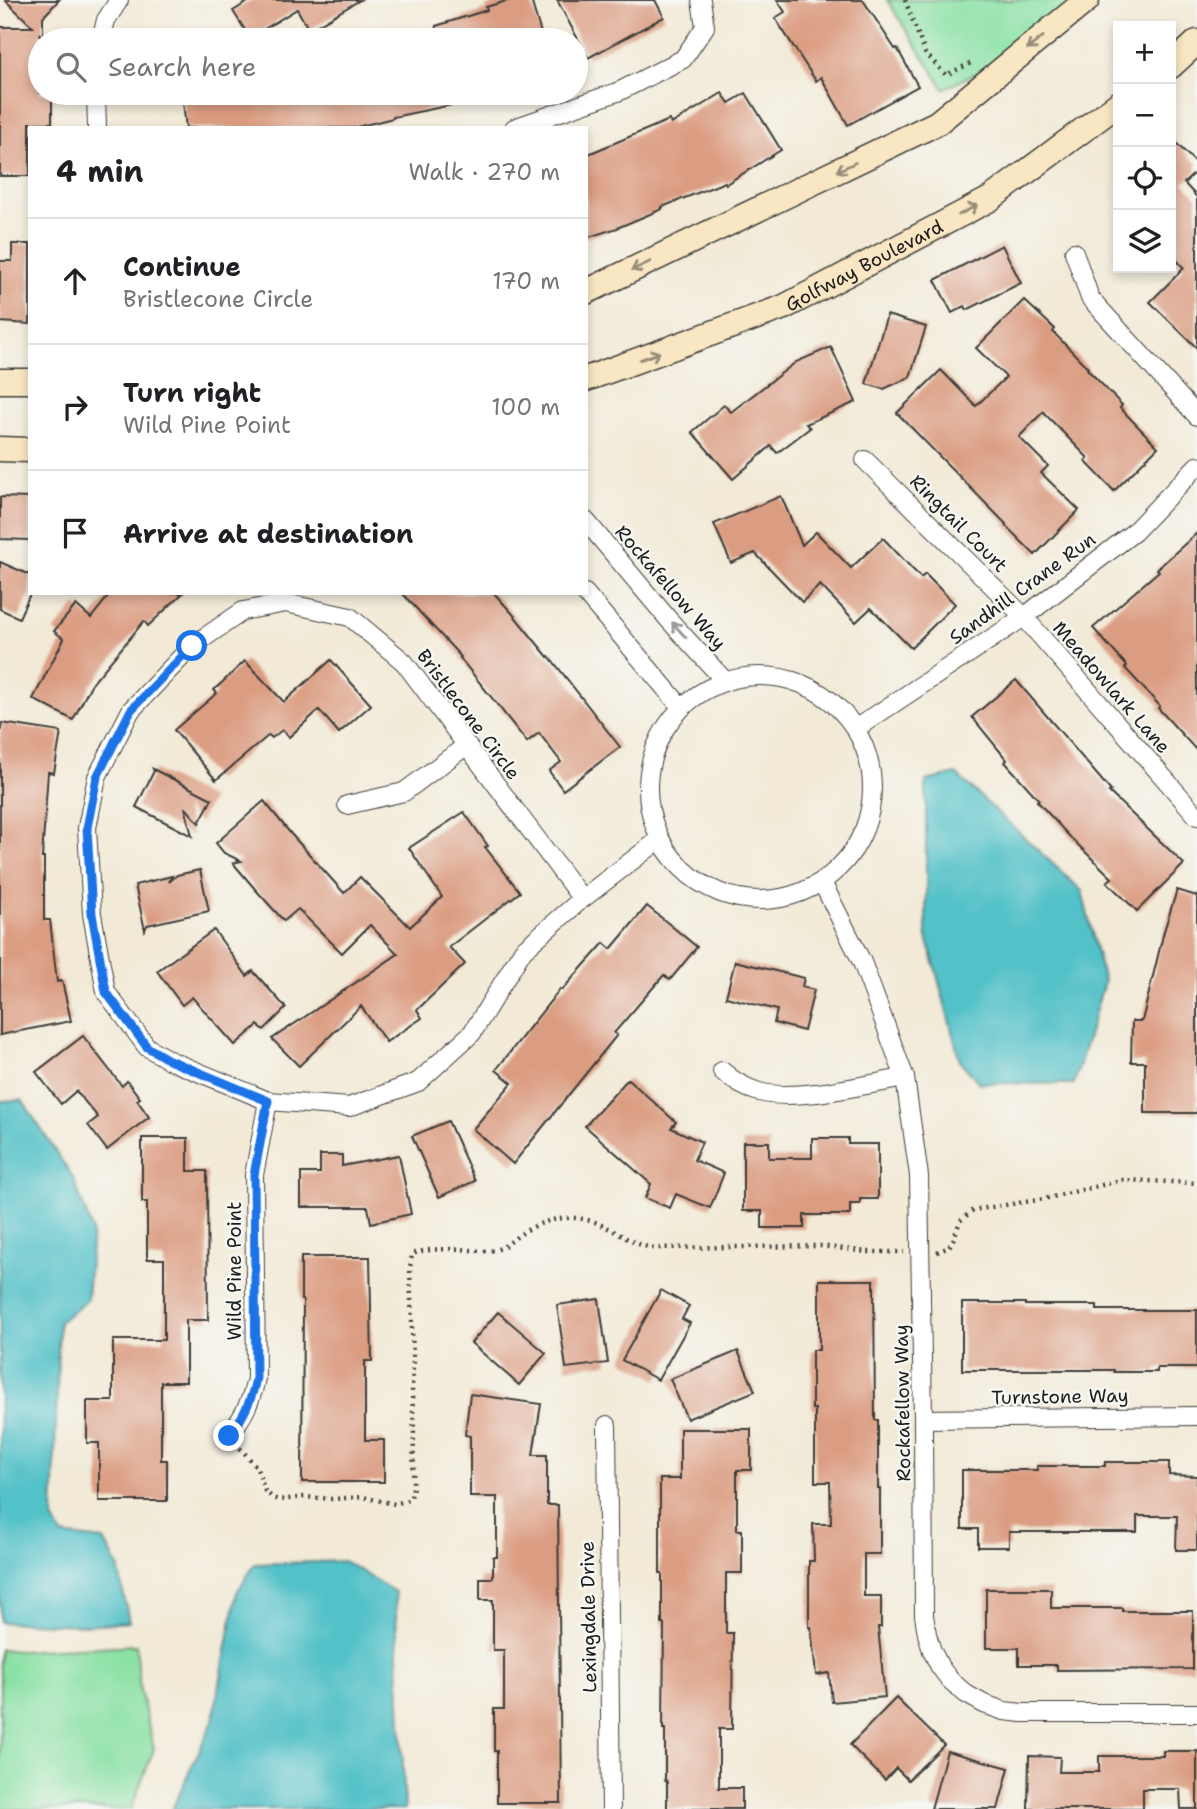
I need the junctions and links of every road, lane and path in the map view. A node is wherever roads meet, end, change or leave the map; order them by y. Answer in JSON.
{"nodes":[{"id":1,"x":119,"y":0,"type":"edge"},
{"id":2,"x":701,"y":0,"type":"edge"},
{"id":3,"x":905,"y":0,"type":"edge"},
{"id":4,"x":1087,"y":0,"type":"edge"},
{"id":5,"x":104,"y":28,"type":"edge"},
{"id":6,"x":1197,"y":42,"type":"edge"},
{"id":7,"x":980,"y":60,"type":"dead end"},
{"id":8,"x":1176,"y":61,"type":"edge"},
{"id":9,"x":588,"y":102,"type":"edge"},
{"id":10,"x":96,"y":105,"type":"edge"},
{"id":11,"x":580,"y":105,"type":"edge"},
{"id":12,"x":1113,"y":108,"type":"edge"},
{"id":13,"x":97,"y":126,"type":"edge"},
{"id":14,"x":520,"y":126,"type":"edge"},
{"id":15,"x":1074,"y":252,"type":"dead end"},
{"id":16,"x":588,"y":291,"type":"edge"},
{"id":17,"x":588,"y":378,"type":"edge"},
{"id":18,"x":0,"y":381,"type":"edge"},
{"id":19,"x":28,"y":382,"type":"edge"},
{"id":20,"x":1197,"y":416,"type":"edge"},
{"id":21,"x":0,"y":449,"type":"edge"},
{"id":22,"x":28,"y":450,"type":"edge"},
{"id":23,"x":865,"y":460,"type":"dead end"},
{"id":24,"x":1197,"y":466,"type":"edge"},
{"id":25,"x":588,"y":523,"type":"edge"},
{"id":26,"x":586,"y":595,"type":"edge"},
{"id":27,"x":1024,"y":617,"type":"junction"},
{"id":28,"x":725,"y":681,"type":"junction"},
{"id":29,"x":681,"y":707,"type":"junction"},
{"id":30,"x":858,"y":727,"type":"junction"},
{"id":31,"x":467,"y":745,"type":"junction"},
{"id":32,"x":348,"y":805,"type":"dead end"},
{"id":33,"x":1197,"y":816,"type":"edge"},
{"id":34,"x":659,"y":840,"type":"junction"},
{"id":35,"x":822,"y":882,"type":"junction"},
{"id":36,"x":582,"y":899,"type":"junction"},
{"id":37,"x":722,"y":1072,"type":"dead end"},
{"id":38,"x":905,"y":1078,"type":"junction"},
{"id":39,"x":268,"y":1101,"type":"junction"},
{"id":40,"x":1197,"y":1183,"type":"edge"},
{"id":41,"x":920,"y":1252,"type":"junction"},
{"id":42,"x":1197,"y":1416,"type":"edge"},
{"id":43,"x":923,"y":1419,"type":"junction"},
{"id":44,"x":607,"y":1425,"type":"dead end"},
{"id":45,"x":229,"y":1436,"type":"joint"},
{"id":46,"x":1197,"y":1713,"type":"edge"},
{"id":47,"x":611,"y":1809,"type":"edge"}],
"edges":[{"from":1,"to":5,"type":"street"},
{"from":2,"to":9,"type":"street"},
{"from":3,"to":7,"type":"path"},
{"from":4,"to":16,"type":"street","one_way":true},
{"from":6,"to":8,"type":"street"},
{"from":10,"to":13,"type":"street"},
{"from":11,"to":14,"type":"street"},
{"from":17,"to":12,"type":"street","name":"Golfway Boulevard","one_way":true},
{"from":15,"to":20,"type":"street"},
{"from":18,"to":19,"type":"street"},
{"from":21,"to":22,"type":"street"},
{"from":23,"to":27,"type":"street","name":"Ringtail Court"},
{"from":24,"to":27,"type":"street","name":"Sandhill Crane Run"},
{"from":28,"to":25,"type":"street","name":"Rockafellow Way","one_way":true},
{"from":26,"to":29,"type":"street"},
{"from":27,"to":30,"type":"street","name":"Sandhill Crane Run"},
{"from":27,"to":33,"type":"street","name":"Meadowlark Lane"},
{"from":28,"to":29,"type":"street"},
{"from":28,"to":30,"type":"street"},
{"from":29,"to":34,"type":"street"},
{"from":30,"to":35,"type":"street"},
{"from":31,"to":32,"type":"street"},
{"from":31,"to":36,"type":"street","name":"Bristlecone Circle"},
{"from":31,"to":39,"type":"street","name":"Bristlecone Circle"},
{"from":34,"to":35,"type":"street"},
{"from":34,"to":36,"type":"street","name":"Bristlecone Circle"},
{"from":35,"to":38,"type":"street","name":"Rockafellow Way"},
{"from":36,"to":39,"type":"street","name":"Bristlecone Circle"},
{"from":37,"to":38,"type":"street"},
{"from":38,"to":41,"type":"street","name":"Rockafellow Way"},
{"from":39,"to":45,"type":"street","name":"Wild Pine Point"},
{"from":40,"to":41,"type":"path"},
{"from":41,"to":43,"type":"street","name":"Rockafellow Way"},
{"from":41,"to":45,"type":"path"},
{"from":42,"to":43,"type":"street","name":"Turnstone Way"},
{"from":43,"to":46,"type":"street","name":"Rockafellow Way"},
{"from":44,"to":47,"type":"street","name":"Lexingdale Drive"}]}
